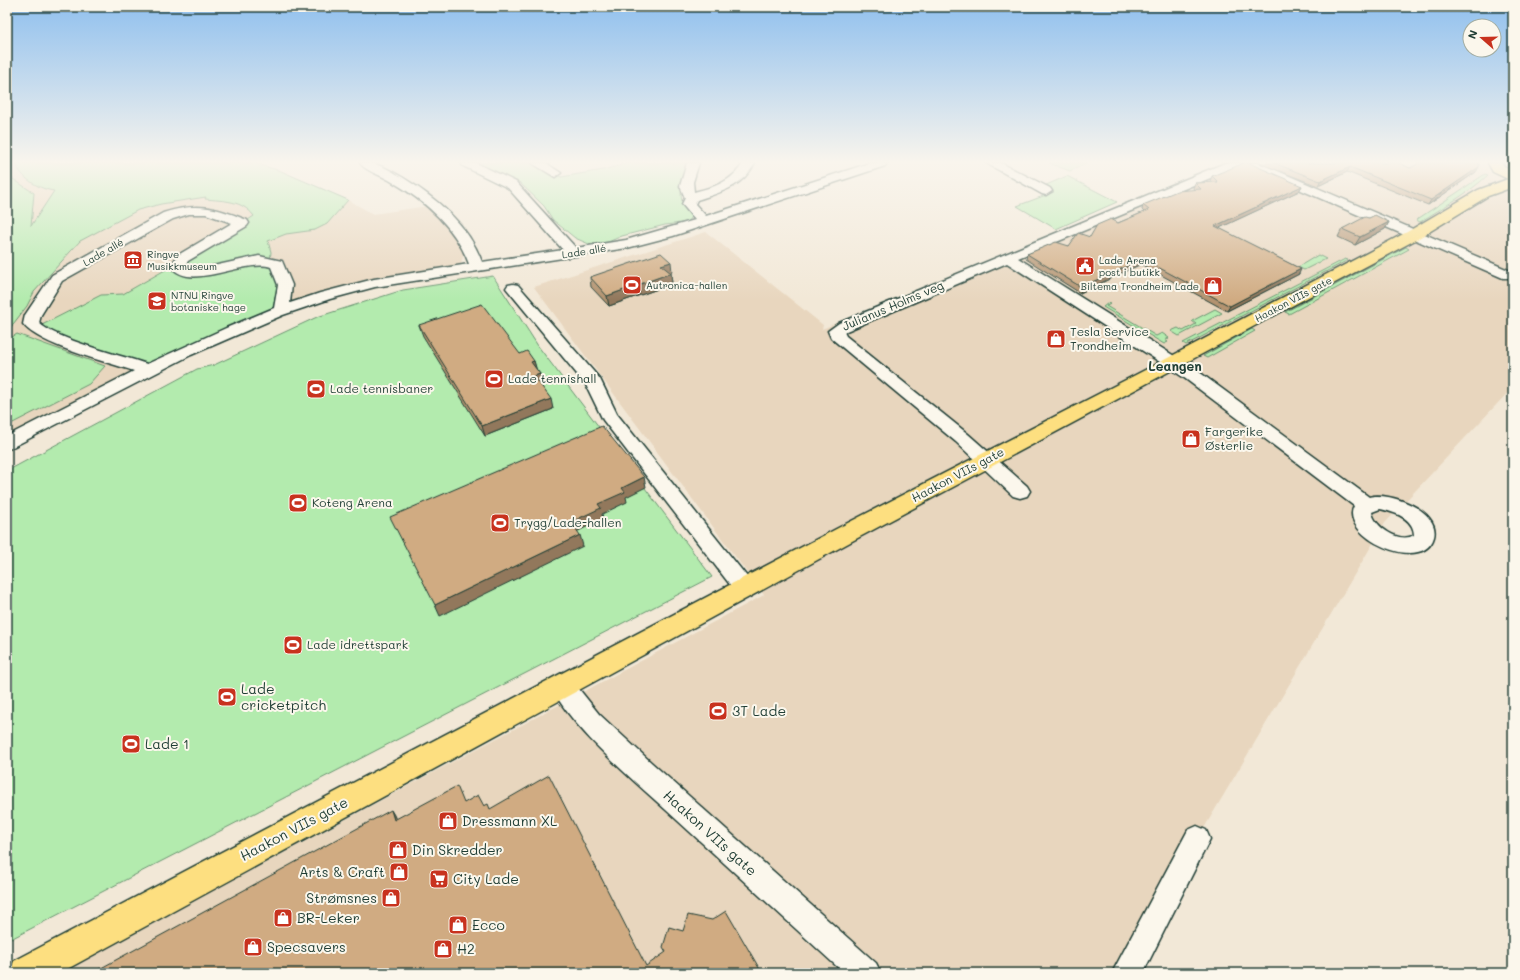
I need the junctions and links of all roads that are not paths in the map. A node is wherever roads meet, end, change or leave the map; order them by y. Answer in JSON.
{"nodes":[{"id":1,"x":439,"y":209,"type":"edge"},
{"id":2,"x":533,"y":209,"type":"edge"},
{"id":3,"x":692,"y":209,"type":"edge"},
{"id":4,"x":737,"y":209,"type":"edge"},
{"id":5,"x":1126,"y":209,"type":"edge"},
{"id":6,"x":1354,"y":209,"type":"edge"},
{"id":7,"x":1457,"y":209,"type":"edge"},
{"id":8,"x":703,"y":221,"type":"junction"},
{"id":9,"x":1413,"y":235,"type":"junction"},
{"id":10,"x":467,"y":244,"type":"junction"},
{"id":11,"x":573,"y":253,"type":"junction"},
{"id":12,"x":1008,"y":258,"type":"junction"},
{"id":13,"x":477,"y":268,"type":"junction"},
{"id":14,"x":459,"y":270,"type":"junction"},
{"id":15,"x":1508,"y":275,"type":"dead end"},
{"id":16,"x":513,"y":288,"type":"dead end"},
{"id":17,"x":281,"y":310,"type":"junction"},
{"id":18,"x":1172,"y":362,"type":"junction"},
{"id":19,"x":150,"y":371,"type":"junction"},
{"id":20,"x":7,"y":444,"type":"edge"},
{"id":21,"x":980,"y":454,"type":"junction"},
{"id":22,"x":1020,"y":491,"type":"dead end"},
{"id":23,"x":1366,"y":505,"type":"dead end"},
{"id":24,"x":745,"y":589,"type":"junction"},
{"id":25,"x":562,"y":686,"type":"junction"},
{"id":26,"x":1197,"y":839,"type":"dead end"},
{"id":27,"x":26,"y":973,"type":"edge"},
{"id":28,"x":866,"y":973,"type":"edge"},
{"id":29,"x":1127,"y":973,"type":"edge"}],
"edges":[{"from":1,"to":10,"type":"street"},
{"from":2,"to":11,"type":"street"},
{"from":3,"to":8,"type":"street"},
{"from":4,"to":8,"type":"street","name":"Lade allé"},
{"from":5,"to":12,"type":"street","name":"Julianus Holms veg"},
{"from":6,"to":9,"type":"street"},
{"from":7,"to":9,"type":"main road","name":"Haakon VIIs gate"},
{"from":8,"to":11,"type":"street","name":"Lade allé"},
{"from":9,"to":15,"type":"street"},
{"from":9,"to":18,"type":"main road","name":"Haakon VIIs gate"},
{"from":10,"to":13,"type":"street"},
{"from":10,"to":14,"type":"street"},
{"from":11,"to":13,"type":"street","name":"Lade allé"},
{"from":12,"to":18,"type":"street"},
{"from":12,"to":21,"type":"street","name":"Julianus Holms veg"},
{"from":13,"to":14,"type":"street","name":"Lade allé"},
{"from":14,"to":17,"type":"street","name":"Lade allé"},
{"from":16,"to":24,"type":"street"},
{"from":17,"to":19,"type":"street","name":"Lade allé"},
{"from":17,"to":19,"type":"street","name":"Lade allé"},
{"from":18,"to":21,"type":"main road","name":"Haakon VIIs gate"},
{"from":18,"to":23,"type":"street"},
{"from":19,"to":20,"type":"street","name":"Lade allé"},
{"from":21,"to":22,"type":"street"},
{"from":21,"to":24,"type":"main road","name":"Haakon VIIs gate"},
{"from":24,"to":25,"type":"main road","name":"Haakon VIIs gate"},
{"from":25,"to":27,"type":"main road","name":"Haakon VIIs gate"},
{"from":25,"to":28,"type":"street","name":"Haakon VIIs gate"},
{"from":26,"to":29,"type":"street"}]}
